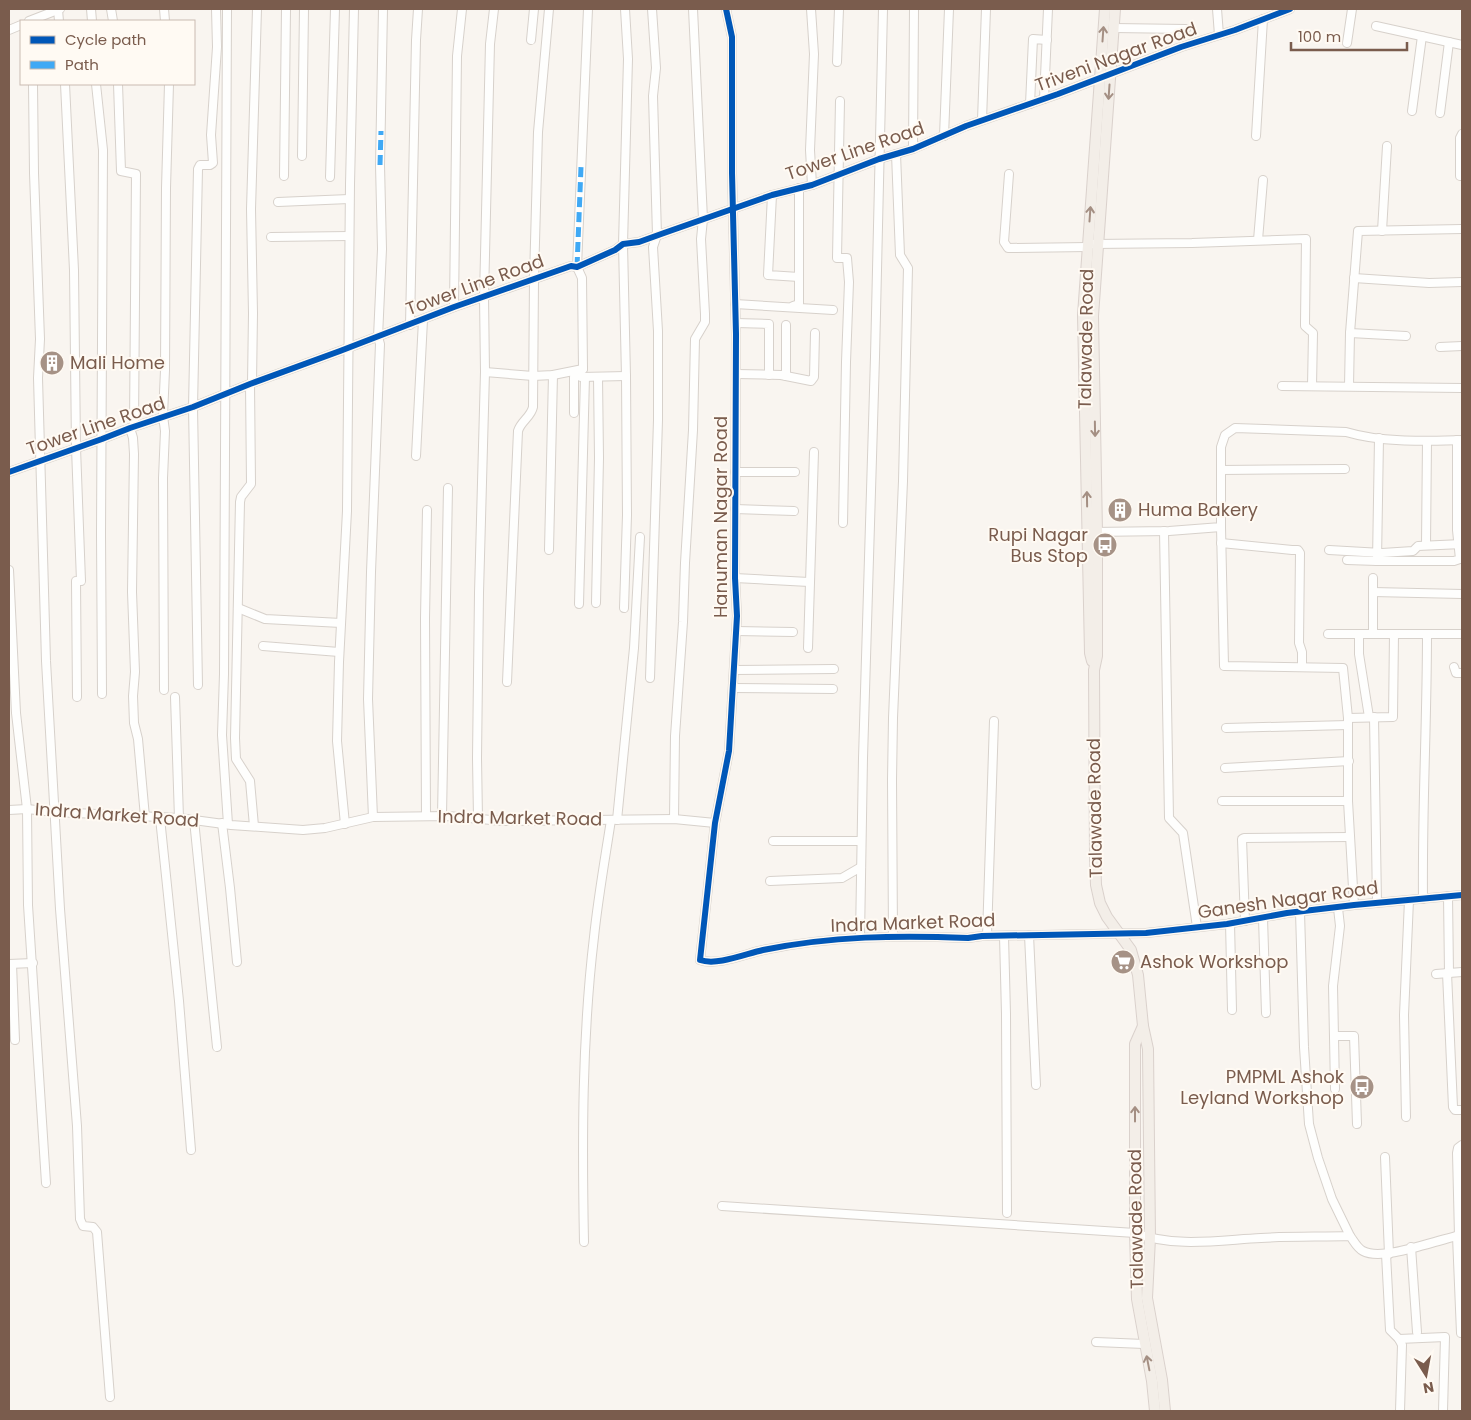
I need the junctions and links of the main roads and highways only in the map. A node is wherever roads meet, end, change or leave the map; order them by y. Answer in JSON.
{"nodes":[{"id":1,"x":1106,"y":9,"type":"edge"},
{"id":2,"x":1115,"y":9,"type":"edge"},
{"id":3,"x":1092,"y":245,"type":"junction"},
{"id":4,"x":1143,"y":1026,"type":"junction"},
{"id":5,"x":1155,"y":1411,"type":"edge"},
{"id":6,"x":1165,"y":1411,"type":"edge"}],
"edges":[{"from":3,"to":1,"type":"main road","name":"Talawade Road","one_way":true},
{"from":2,"to":3,"type":"main road","name":"Talawade Road","one_way":true},
{"from":3,"to":4,"type":"main road","name":"Talawade Road"},
{"from":5,"to":4,"type":"main road","name":"Talawade Road","one_way":true},
{"from":4,"to":6,"type":"main road","name":"Talawade Road"}]}
